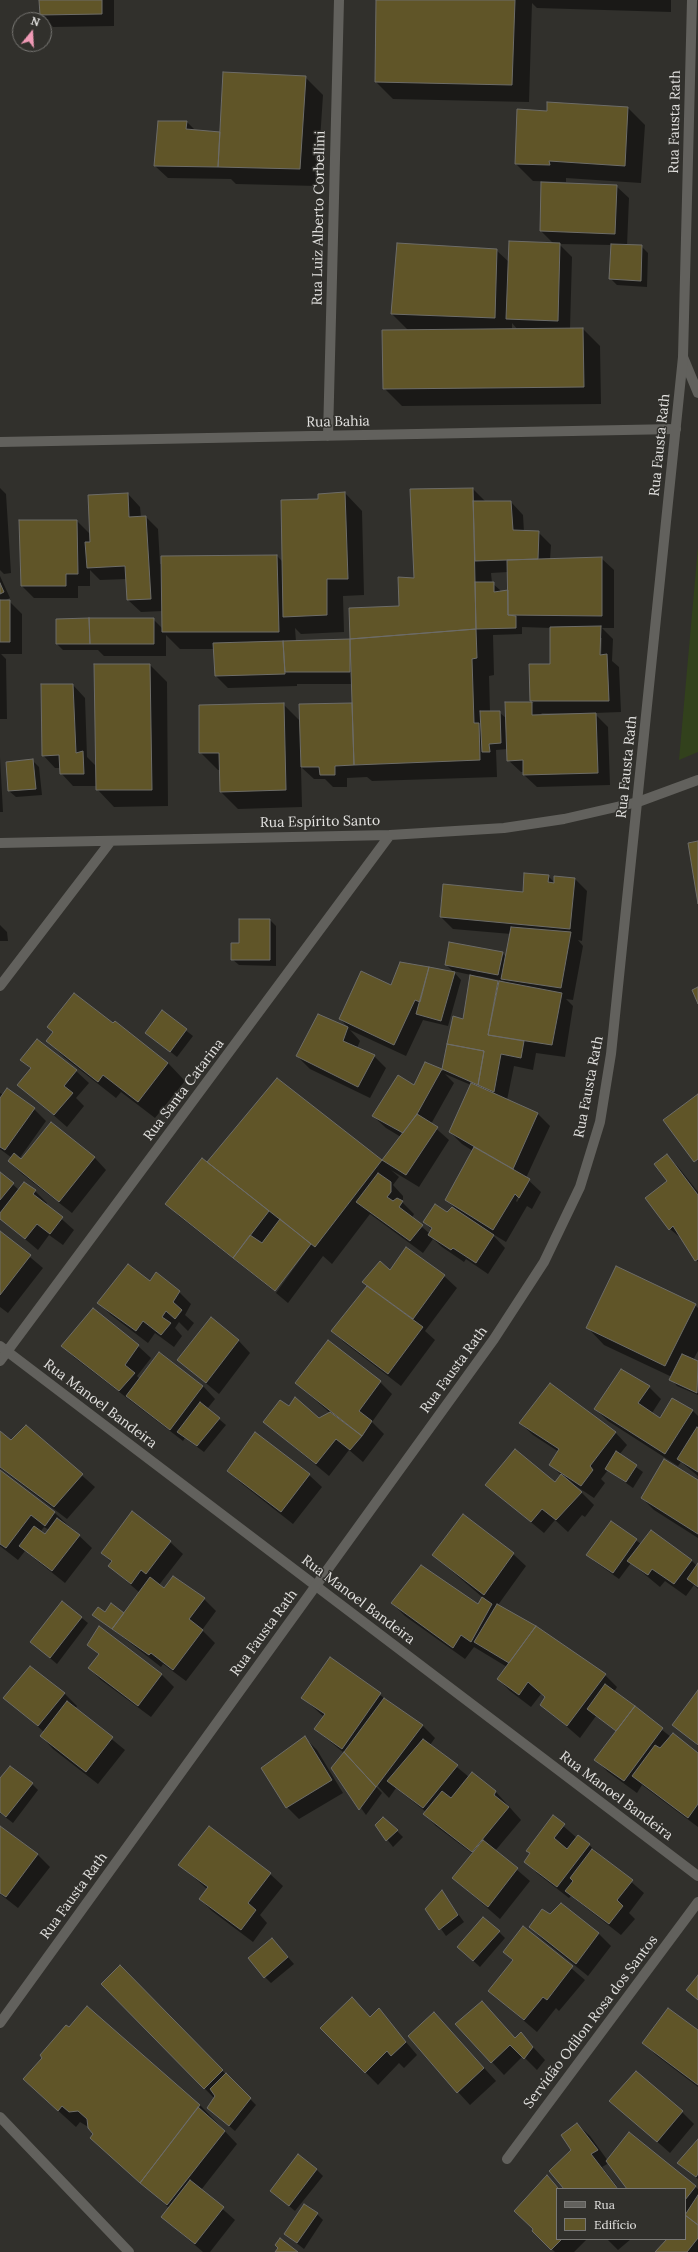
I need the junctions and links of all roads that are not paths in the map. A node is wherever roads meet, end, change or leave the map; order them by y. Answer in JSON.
{"nodes":[{"id":1,"x":339,"y":0,"type":"edge"},
{"id":2,"x":692,"y":0,"type":"edge"},
{"id":3,"x":683,"y":357,"type":"junction"},
{"id":4,"x":698,"y":393,"type":"edge"},
{"id":5,"x":676,"y":429,"type":"junction"},
{"id":6,"x":328,"y":436,"type":"junction"},
{"id":7,"x":0,"y":442,"type":"edge"},
{"id":8,"x":698,"y":780,"type":"edge"},
{"id":9,"x":638,"y":802,"type":"junction"},
{"id":10,"x":390,"y":835,"type":"junction"},
{"id":11,"x":111,"y":841,"type":"junction"},
{"id":12,"x":0,"y":843,"type":"edge"},
{"id":13,"x":0,"y":986,"type":"edge"},
{"id":14,"x":4,"y":1348,"type":"edge"},
{"id":15,"x":0,"y":1361,"type":"edge"},
{"id":16,"x":316,"y":1585,"type":"junction"},
{"id":17,"x":698,"y":1876,"type":"edge"},
{"id":18,"x":698,"y":1902,"type":"edge"},
{"id":19,"x":0,"y":2023,"type":"edge"},
{"id":20,"x":0,"y":2117,"type":"edge"},
{"id":21,"x":507,"y":2159,"type":"dead end"},
{"id":22,"x":129,"y":2252,"type":"edge"}],
"edges":[{"from":1,"to":6,"type":"street","name":"Rua Luiz Alberto Corbellini"},
{"from":2,"to":3,"type":"street","name":"Rua Fausta Rath"},
{"from":3,"to":4,"type":"street"},
{"from":3,"to":5,"type":"street","name":"Rua Fausta Rath"},
{"from":5,"to":6,"type":"street","name":"Rua Bahia"},
{"from":5,"to":9,"type":"street","name":"Rua Fausta Rath"},
{"from":6,"to":7,"type":"street","name":"Rua Bahia"},
{"from":8,"to":9,"type":"street","name":"Rua Espírito Santo"},
{"from":9,"to":10,"type":"street","name":"Rua Espírito Santo"},
{"from":9,"to":16,"type":"street","name":"Rua Fausta Rath"},
{"from":10,"to":11,"type":"street","name":"Rua Espírito Santo"},
{"from":10,"to":14,"type":"street","name":"Rua Santa Catarina"},
{"from":11,"to":12,"type":"street","name":"Rua Espírito Santo"},
{"from":11,"to":13,"type":"street"},
{"from":14,"to":15,"type":"street","name":"Rua Santa Catarina"},
{"from":14,"to":16,"type":"street","name":"Rua Manoel Bandeira"},
{"from":16,"to":17,"type":"street","name":"Rua Manoel Bandeira"},
{"from":16,"to":19,"type":"street","name":"Rua Fausta Rath"},
{"from":18,"to":21,"type":"street","name":"Servidão Odilon Rosa dos Santos"},
{"from":20,"to":22,"type":"street"}]}
